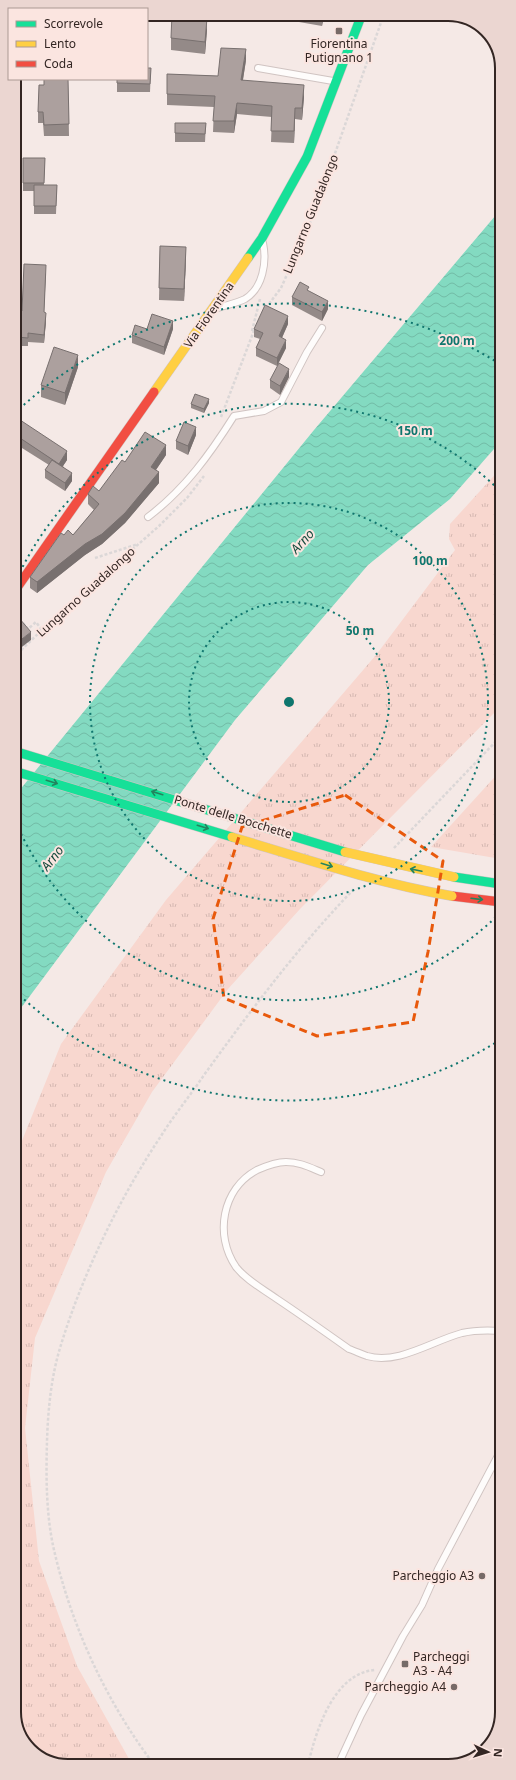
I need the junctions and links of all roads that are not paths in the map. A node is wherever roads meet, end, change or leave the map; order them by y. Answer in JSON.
{"nodes":[{"id":1,"x":359,"y":21,"type":"edge"},
{"id":2,"x":258,"y":68,"type":"dead end"},
{"id":3,"x":337,"y":82,"type":"junction"},
{"id":4,"x":262,"y":238,"type":"junction"},
{"id":5,"x":213,"y":310,"type":"junction"},
{"id":6,"x":322,"y":328,"type":"dead end"},
{"id":7,"x":148,"y":517,"type":"dead end"},
{"id":8,"x":21,"y":582,"type":"edge"},
{"id":9,"x":21,"y":753,"type":"edge"},
{"id":10,"x":21,"y":773,"type":"edge"},
{"id":11,"x":495,"y":883,"type":"edge"},
{"id":12,"x":495,"y":901,"type":"edge"},
{"id":13,"x":321,"y":1172,"type":"dead end"},
{"id":14,"x":495,"y":1331,"type":"edge"},
{"id":15,"x":495,"y":1461,"type":"edge"},
{"id":16,"x":341,"y":1759,"type":"edge"}],
"edges":[{"from":1,"to":3,"type":"main road","name":"Via Fiorentina"},
{"from":2,"to":3,"type":"lane"},
{"from":3,"to":4,"type":"main road","name":"Via Fiorentina"},
{"from":4,"to":5,"type":"main road","name":"Via Fiorentina"},
{"from":4,"to":5,"type":"lane"},
{"from":5,"to":8,"type":"main road","name":"Via Fiorentina"},
{"from":6,"to":7,"type":"lane"},
{"from":11,"to":9,"type":"main road","name":"Ponte delle Bocchette","one_way":true,"bridge":true},
{"from":10,"to":12,"type":"main road","name":"Ponte delle Bocchette","one_way":true,"bridge":true},
{"from":13,"to":14,"type":"lane"},
{"from":15,"to":16,"type":"lane"}]}
